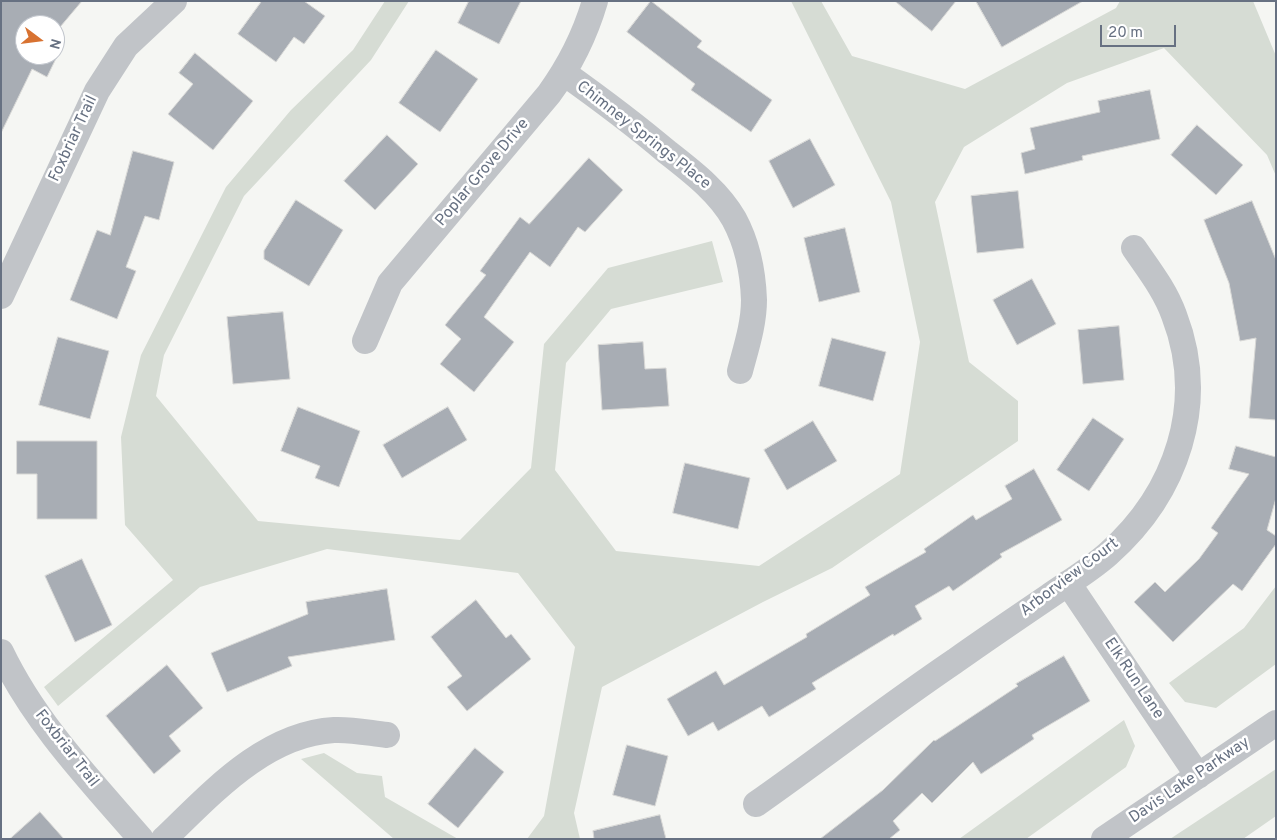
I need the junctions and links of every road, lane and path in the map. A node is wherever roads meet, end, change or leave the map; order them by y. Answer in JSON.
{"nodes":[{"id":1,"x":174,"y":1,"type":"edge"},
{"id":2,"x":595,"y":1,"type":"edge"},
{"id":3,"x":564,"y":74,"type":"junction"},
{"id":4,"x":1134,"y":248,"type":"dead end"},
{"id":5,"x":1,"y":296,"type":"edge"},
{"id":6,"x":365,"y":341,"type":"dead end"},
{"id":7,"x":740,"y":371,"type":"dead end"},
{"id":8,"x":1068,"y":583,"type":"junction"},
{"id":9,"x":1,"y":652,"type":"edge"},
{"id":10,"x":1276,"y":723,"type":"edge"},
{"id":11,"x":386,"y":735,"type":"dead end"},
{"id":12,"x":1198,"y":776,"type":"junction"},
{"id":13,"x":756,"y":804,"type":"dead end"},
{"id":14,"x":141,"y":839,"type":"edge"},
{"id":15,"x":164,"y":839,"type":"edge"},
{"id":16,"x":1104,"y":839,"type":"edge"}],
"edges":[{"from":1,"to":5,"type":"street","name":"Foxbriar Trail"},
{"from":2,"to":3,"type":"street","name":"Poplar Grove Drive"},
{"from":3,"to":6,"type":"street","name":"Poplar Grove Drive"},
{"from":3,"to":7,"type":"street","name":"Chimney Springs Place"},
{"from":4,"to":8,"type":"street","name":"Arborview Court"},
{"from":8,"to":12,"type":"street","name":"Elk Run Lane"},
{"from":8,"to":13,"type":"street","name":"Arborview Court"},
{"from":9,"to":14,"type":"street","name":"Foxbriar Trail"},
{"from":10,"to":12,"type":"street","name":"Davis Lake Parkway"},
{"from":11,"to":15,"type":"street"},
{"from":12,"to":16,"type":"street","name":"Davis Lake Parkway"}]}
